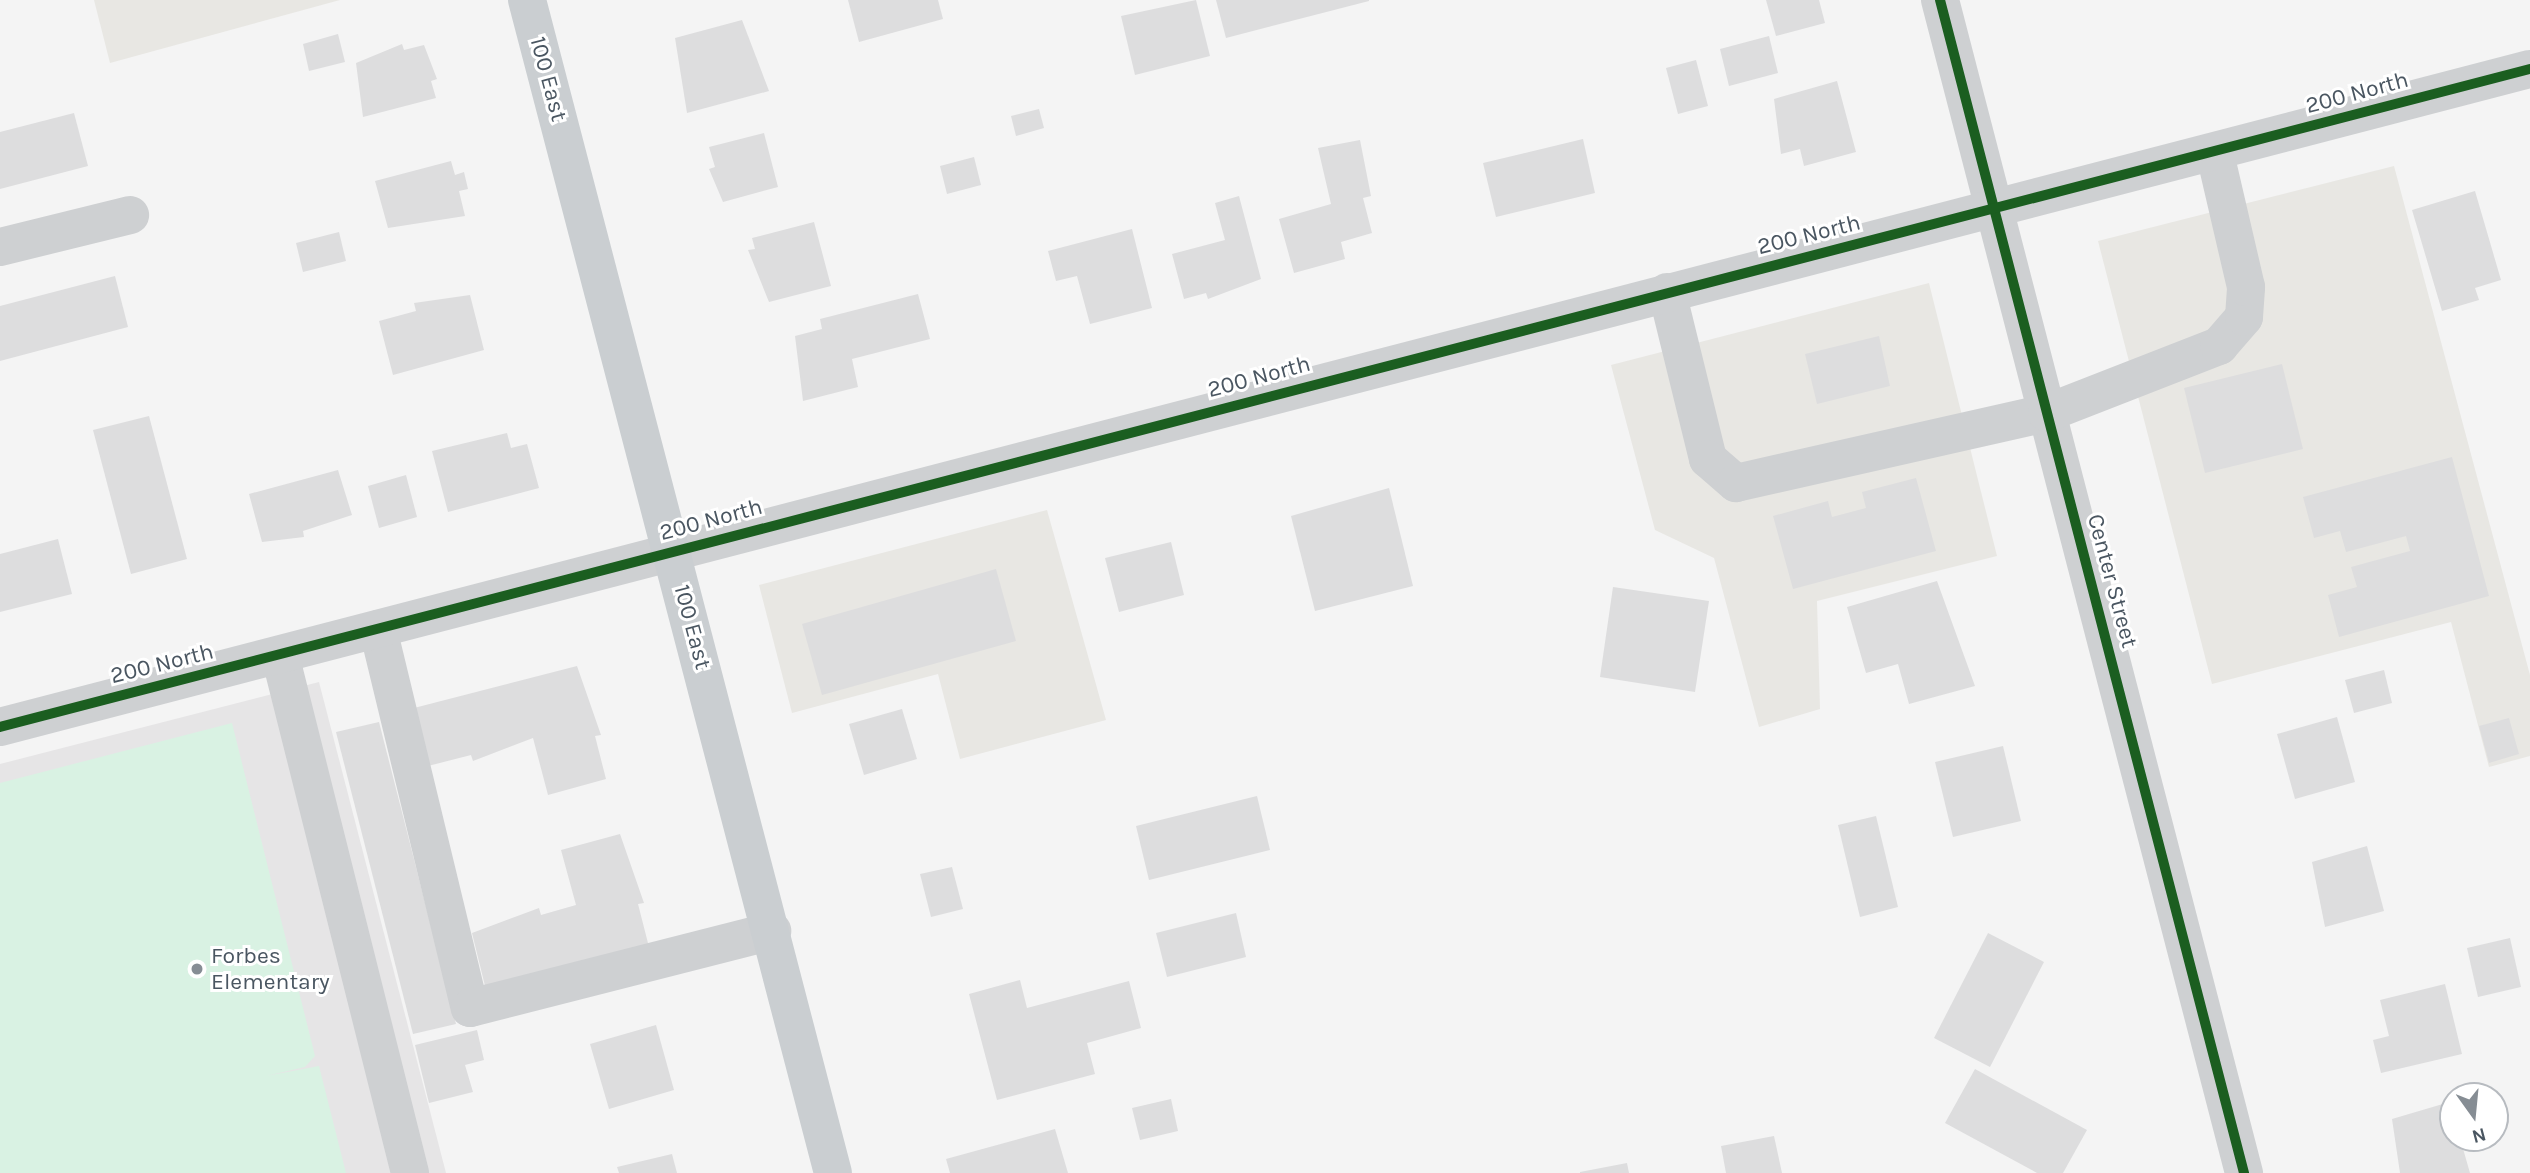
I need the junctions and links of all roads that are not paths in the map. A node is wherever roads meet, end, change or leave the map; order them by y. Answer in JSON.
{"nodes":[{"id":1,"x":527,"y":0,"type":"edge"},
{"id":2,"x":1940,"y":0,"type":"edge"},
{"id":3,"x":2530,"y":69,"type":"edge"},
{"id":4,"x":2215,"y":154,"type":"junction"},
{"id":5,"x":1995,"y":211,"type":"junction"},
{"id":6,"x":130,"y":215,"type":"dead end"},
{"id":7,"x":0,"y":247,"type":"edge"},
{"id":8,"x":1667,"y":292,"type":"junction"},
{"id":9,"x":2047,"y":413,"type":"junction"},
{"id":10,"x":672,"y":552,"type":"junction"},
{"id":11,"x":378,"y":629,"type":"junction"},
{"id":12,"x":280,"y":655,"type":"junction"},
{"id":13,"x":0,"y":727,"type":"edge"},
{"id":14,"x":772,"y":932,"type":"junction"},
{"id":15,"x":410,"y":1173,"type":"edge"},
{"id":16,"x":833,"y":1173,"type":"edge"},
{"id":17,"x":2244,"y":1173,"type":"edge"}],
"edges":[{"from":1,"to":10,"type":"main road","name":"100 East"},
{"from":2,"to":5,"type":"street","name":"Center Street"},
{"from":3,"to":4,"type":"street","name":"200 North"},
{"from":4,"to":5,"type":"street","name":"200 North"},
{"from":4,"to":9,"type":"street"},
{"from":5,"to":8,"type":"street","name":"200 North"},
{"from":5,"to":9,"type":"street","name":"Center Street"},
{"from":6,"to":7,"type":"street"},
{"from":8,"to":9,"type":"street"},
{"from":8,"to":10,"type":"street","name":"200 North"},
{"from":9,"to":17,"type":"street","name":"Center Street"},
{"from":10,"to":11,"type":"street","name":"200 North"},
{"from":10,"to":14,"type":"main road","name":"100 East"},
{"from":11,"to":12,"type":"street","name":"200 North"},
{"from":11,"to":14,"type":"street"},
{"from":12,"to":13,"type":"street","name":"200 North"},
{"from":12,"to":15,"type":"street"},
{"from":14,"to":16,"type":"main road","name":"100 East"}]}
